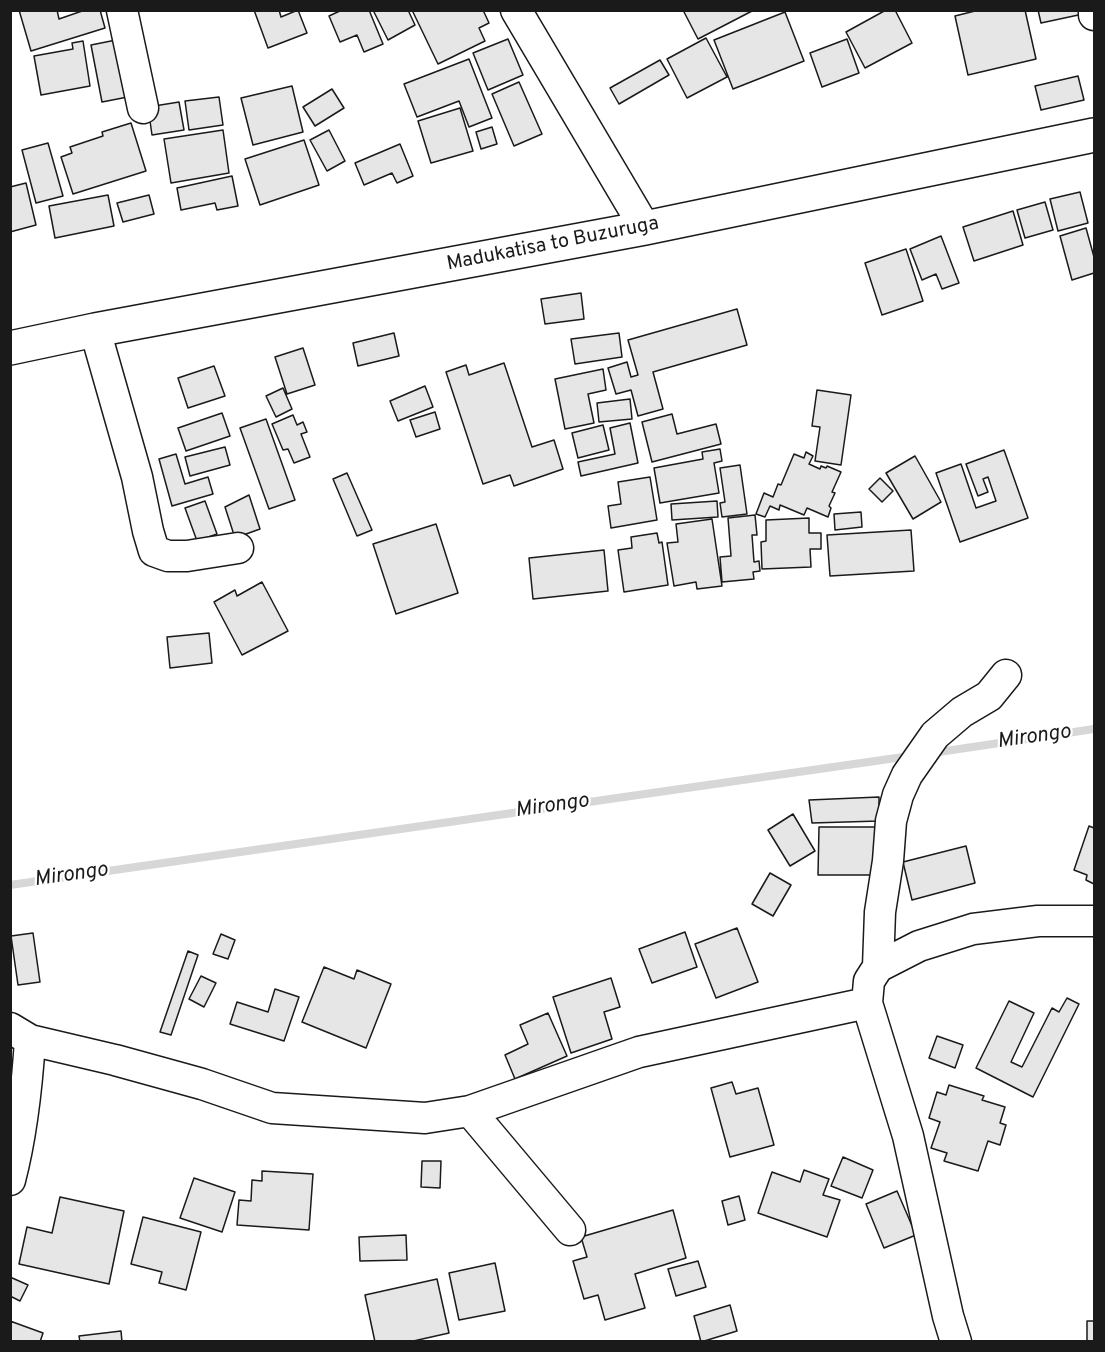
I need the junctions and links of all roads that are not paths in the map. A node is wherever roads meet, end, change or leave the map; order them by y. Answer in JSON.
{"nodes":[{"id":1,"x":122,"y":10,"type":"edge"},
{"id":2,"x":516,"y":10,"type":"edge"},
{"id":3,"x":1094,"y":10,"type":"edge"},
{"id":4,"x":1095,"y":15,"type":"edge"},
{"id":5,"x":143,"y":108,"type":"dead end"},
{"id":6,"x":1095,"y":135,"type":"edge"},
{"id":7,"x":645,"y":228,"type":"junction"},
{"id":8,"x":95,"y":330,"type":"junction"},
{"id":9,"x":10,"y":348,"type":"edge"},
{"id":10,"x":238,"y":548,"type":"dead end"},
{"id":11,"x":1006,"y":675,"type":"dead end"},
{"id":12,"x":1095,"y":921,"type":"edge"},
{"id":13,"x":878,"y":968,"type":"junction"},
{"id":14,"x":867,"y":1003,"type":"junction"},
{"id":15,"x":20,"y":1034,"type":"edge"},
{"id":16,"x":470,"y":1111,"type":"junction"},
{"id":17,"x":10,"y":1180,"type":"edge"},
{"id":18,"x":570,"y":1230,"type":"dead end"},
{"id":19,"x":956,"y":1341,"type":"edge"}],
"edges":[{"from":1,"to":5,"type":"street"},
{"from":2,"to":7,"type":"street"},
{"from":3,"to":4,"type":"street"},
{"from":6,"to":7,"type":"main road","name":"Madukatisa to Buzuruga"},
{"from":7,"to":8,"type":"main road","name":"Madukatisa to Buzuruga"},
{"from":8,"to":9,"type":"main road","name":"Madukatisa to Buzuruga"},
{"from":8,"to":10,"type":"street"},
{"from":11,"to":13,"type":"street"},
{"from":12,"to":13,"type":"street"},
{"from":13,"to":14,"type":"street"},
{"from":14,"to":16,"type":"street"},
{"from":14,"to":19,"type":"street"},
{"from":15,"to":16,"type":"street"},
{"from":15,"to":17,"type":"street"},
{"from":16,"to":18,"type":"street"}]}
